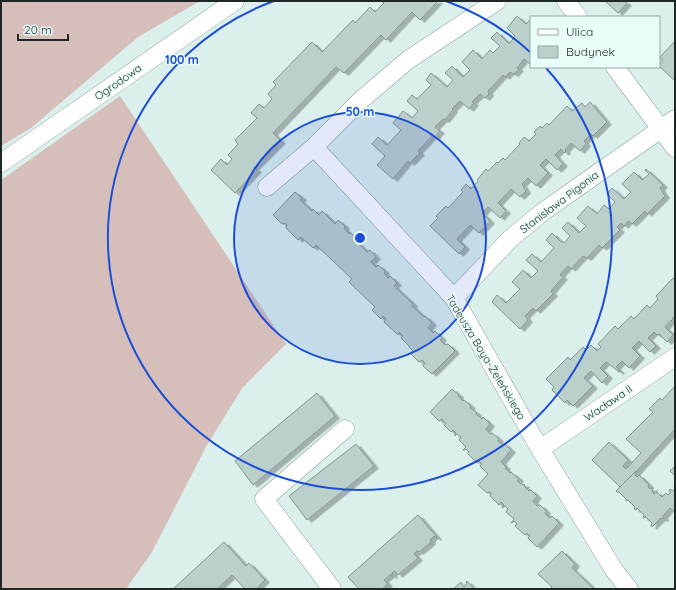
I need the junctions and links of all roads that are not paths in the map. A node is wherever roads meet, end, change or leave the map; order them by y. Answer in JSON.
{"nodes":[{"id":1,"x":235,"y":1,"type":"edge"},
{"id":2,"x":496,"y":1,"type":"edge"},
{"id":3,"x":566,"y":1,"type":"edge"},
{"id":4,"x":577,"y":16,"type":"edge"},
{"id":5,"x":616,"y":68,"type":"edge"},
{"id":6,"x":668,"y":124,"type":"edge"},
{"id":7,"x":314,"y":147,"type":"junction"},
{"id":8,"x":675,"y":148,"type":"edge"},
{"id":9,"x":1,"y":163,"type":"edge"},
{"id":10,"x":267,"y":187,"type":"dead end"},
{"id":11,"x":454,"y":298,"type":"junction"},
{"id":12,"x":675,"y":357,"type":"edge"},
{"id":13,"x":345,"y":429,"type":"dead end"},
{"id":14,"x":540,"y":449,"type":"junction"},
{"id":15,"x":332,"y":589,"type":"edge"},
{"id":16,"x":629,"y":589,"type":"edge"}],
"edges":[{"from":1,"to":9,"type":"street","name":"Ogrodowa"},
{"from":2,"to":7,"type":"street"},
{"from":3,"to":4,"type":"street"},
{"from":5,"to":6,"type":"street"},
{"from":6,"to":8,"type":"street"},
{"from":6,"to":11,"type":"street","name":"Stanisława Pigonia"},
{"from":7,"to":10,"type":"street"},
{"from":7,"to":11,"type":"street","name":"Tadeusza Boya-Żeleńskiego"},
{"from":11,"to":14,"type":"street","name":"Tadeusza Boya-Żeleńskiego"},
{"from":12,"to":14,"type":"street","name":"Wacława II"},
{"from":13,"to":15,"type":"street"},
{"from":14,"to":16,"type":"street","name":"Tadeusza Boya-Żeleńskiego"}]}
